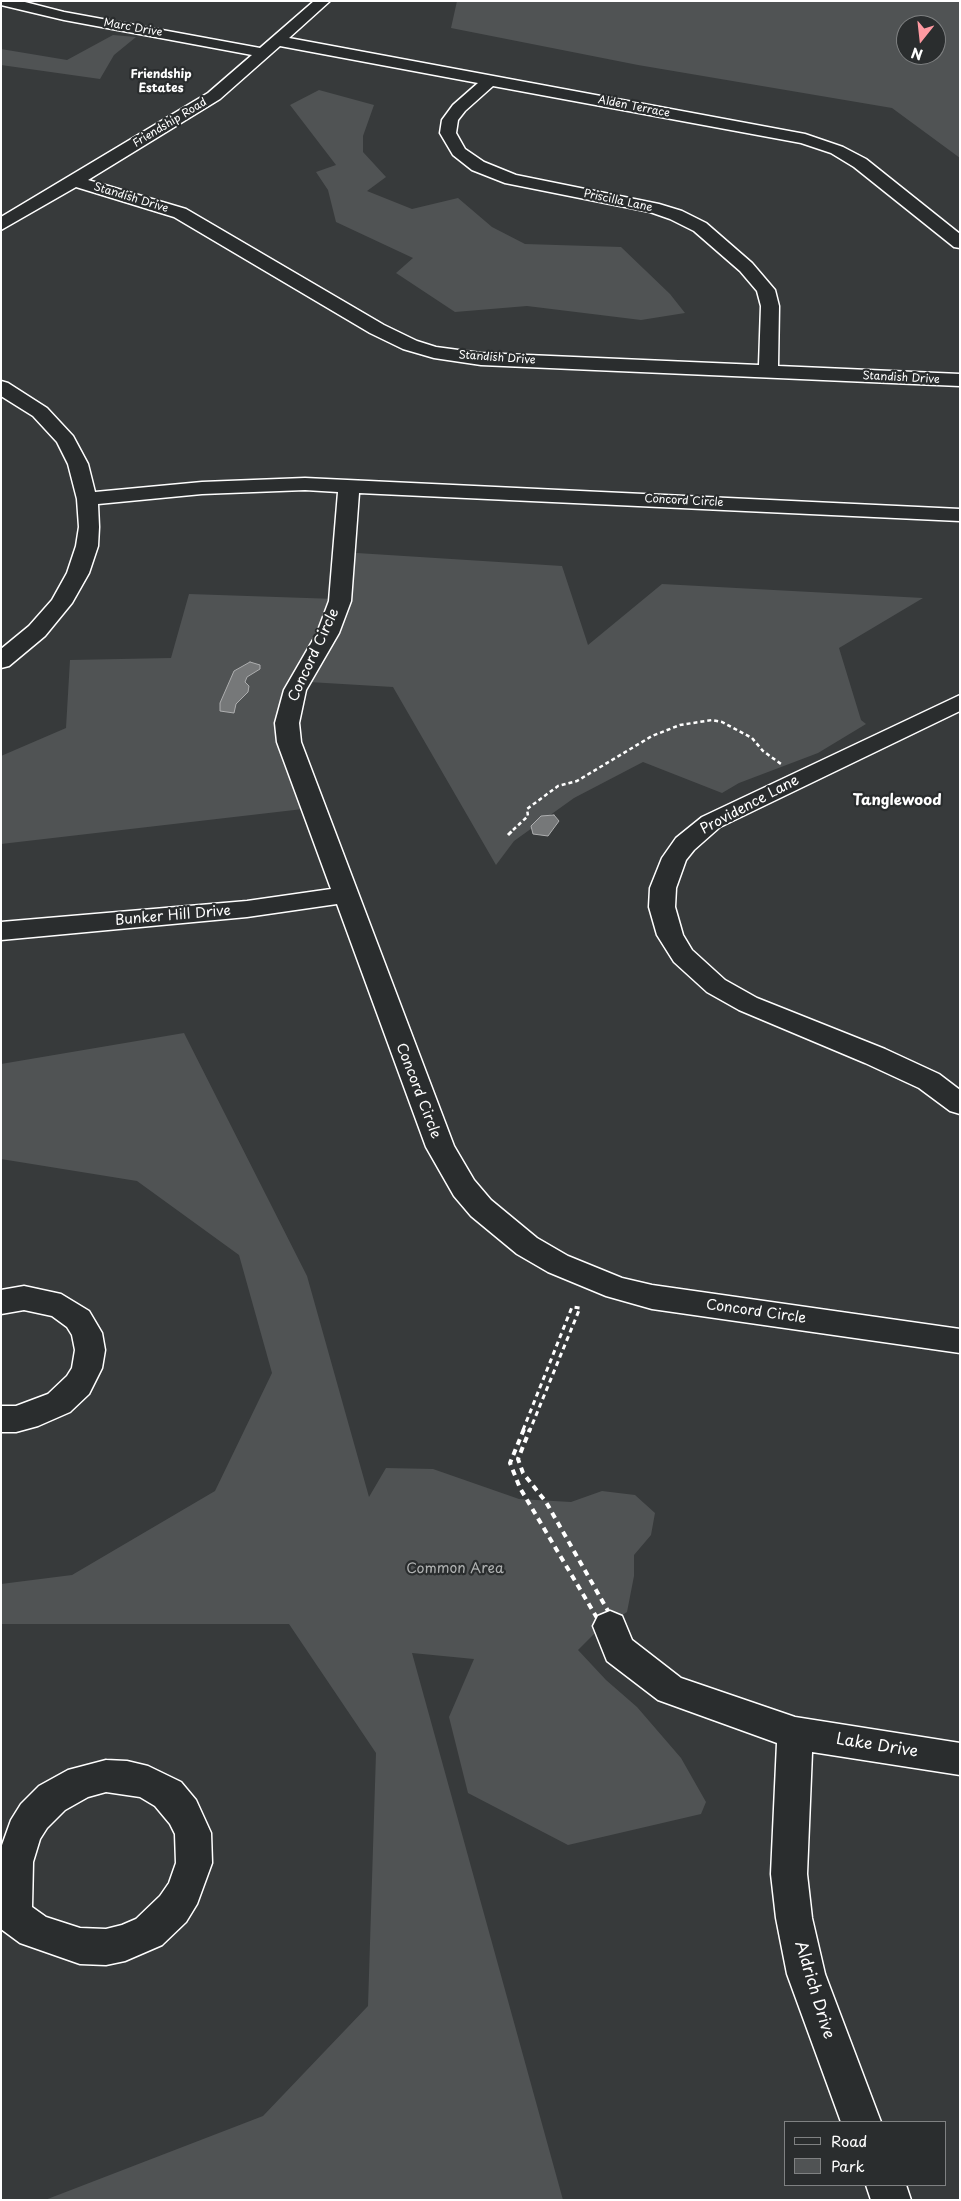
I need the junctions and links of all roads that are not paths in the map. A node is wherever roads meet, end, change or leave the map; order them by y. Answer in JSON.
{"nodes":[{"id":1,"x":323,"y":1,"type":"edge"},
{"id":2,"x":1,"y":2,"type":"edge"},
{"id":3,"x":278,"y":41,"type":"junction"},
{"id":4,"x":265,"y":53,"type":"junction"},
{"id":5,"x":490,"y":80,"type":"junction"},
{"id":6,"x":75,"y":181,"type":"junction"},
{"id":7,"x":1,"y":225,"type":"edge"},
{"id":8,"x":960,"y":243,"type":"edge"},
{"id":9,"x":768,"y":372,"type":"junction"},
{"id":10,"x":960,"y":380,"type":"edge"},
{"id":11,"x":1,"y":387,"type":"edge"},
{"id":12,"x":349,"y":486,"type":"junction"},
{"id":13,"x":87,"y":499,"type":"junction"},
{"id":14,"x":960,"y":515,"type":"edge"},
{"id":15,"x":1,"y":661,"type":"edge"},
{"id":16,"x":954,"y":711,"type":"edge"},
{"id":17,"x":345,"y":894,"type":"junction"},
{"id":18,"x":1,"y":931,"type":"edge"},
{"id":19,"x":960,"y":1104,"type":"edge"},
{"id":20,"x":1,"y":1302,"type":"edge"},
{"id":21,"x":960,"y":1341,"type":"edge"},
{"id":22,"x":1,"y":1419,"type":"edge"},
{"id":23,"x":610,"y":1626,"type":"road end"},
{"id":24,"x":795,"y":1733,"type":"junction"},
{"id":25,"x":960,"y":1759,"type":"edge"},
{"id":26,"x":7,"y":1918,"type":"edge"},
{"id":27,"x":861,"y":2121,"type":"edge"},
{"id":28,"x":886,"y":2186,"type":"edge"},
{"id":29,"x":891,"y":2200,"type":"edge"}],
"edges":[{"from":1,"to":3,"type":"street","name":"Friendship Road"},
{"from":2,"to":4,"type":"street","name":"Marc Drive"},
{"from":3,"to":4,"type":"street","name":"Friendship Road"},
{"from":3,"to":5,"type":"street","name":"Alden Terrace"},
{"from":4,"to":6,"type":"street","name":"Friendship Road"},
{"from":5,"to":8,"type":"street","name":"Alden Terrace"},
{"from":5,"to":9,"type":"street","name":"Priscilla Lane"},
{"from":6,"to":7,"type":"street","name":"Friendship Road"},
{"from":6,"to":9,"type":"street","name":"Standish Drive"},
{"from":9,"to":10,"type":"street","name":"Standish Drive"},
{"from":11,"to":13,"type":"street"},
{"from":12,"to":13,"type":"street","name":"Concord Circle"},
{"from":12,"to":14,"type":"street","name":"Concord Circle"},
{"from":12,"to":17,"type":"street","name":"Concord Circle"},
{"from":13,"to":15,"type":"street"},
{"from":16,"to":19,"type":"street","name":"Providence Lane"},
{"from":17,"to":18,"type":"street","name":"Bunker Hill Drive"},
{"from":17,"to":21,"type":"street","name":"Concord Circle"},
{"from":20,"to":22,"type":"street"},
{"from":23,"to":24,"type":"street","name":"Lake Drive"},
{"from":24,"to":25,"type":"street","name":"Lake Drive"},
{"from":24,"to":27,"type":"street","name":"Aldrich Drive"},
{"from":26,"to":26,"type":"street"},
{"from":28,"to":29,"type":"street"}]}
